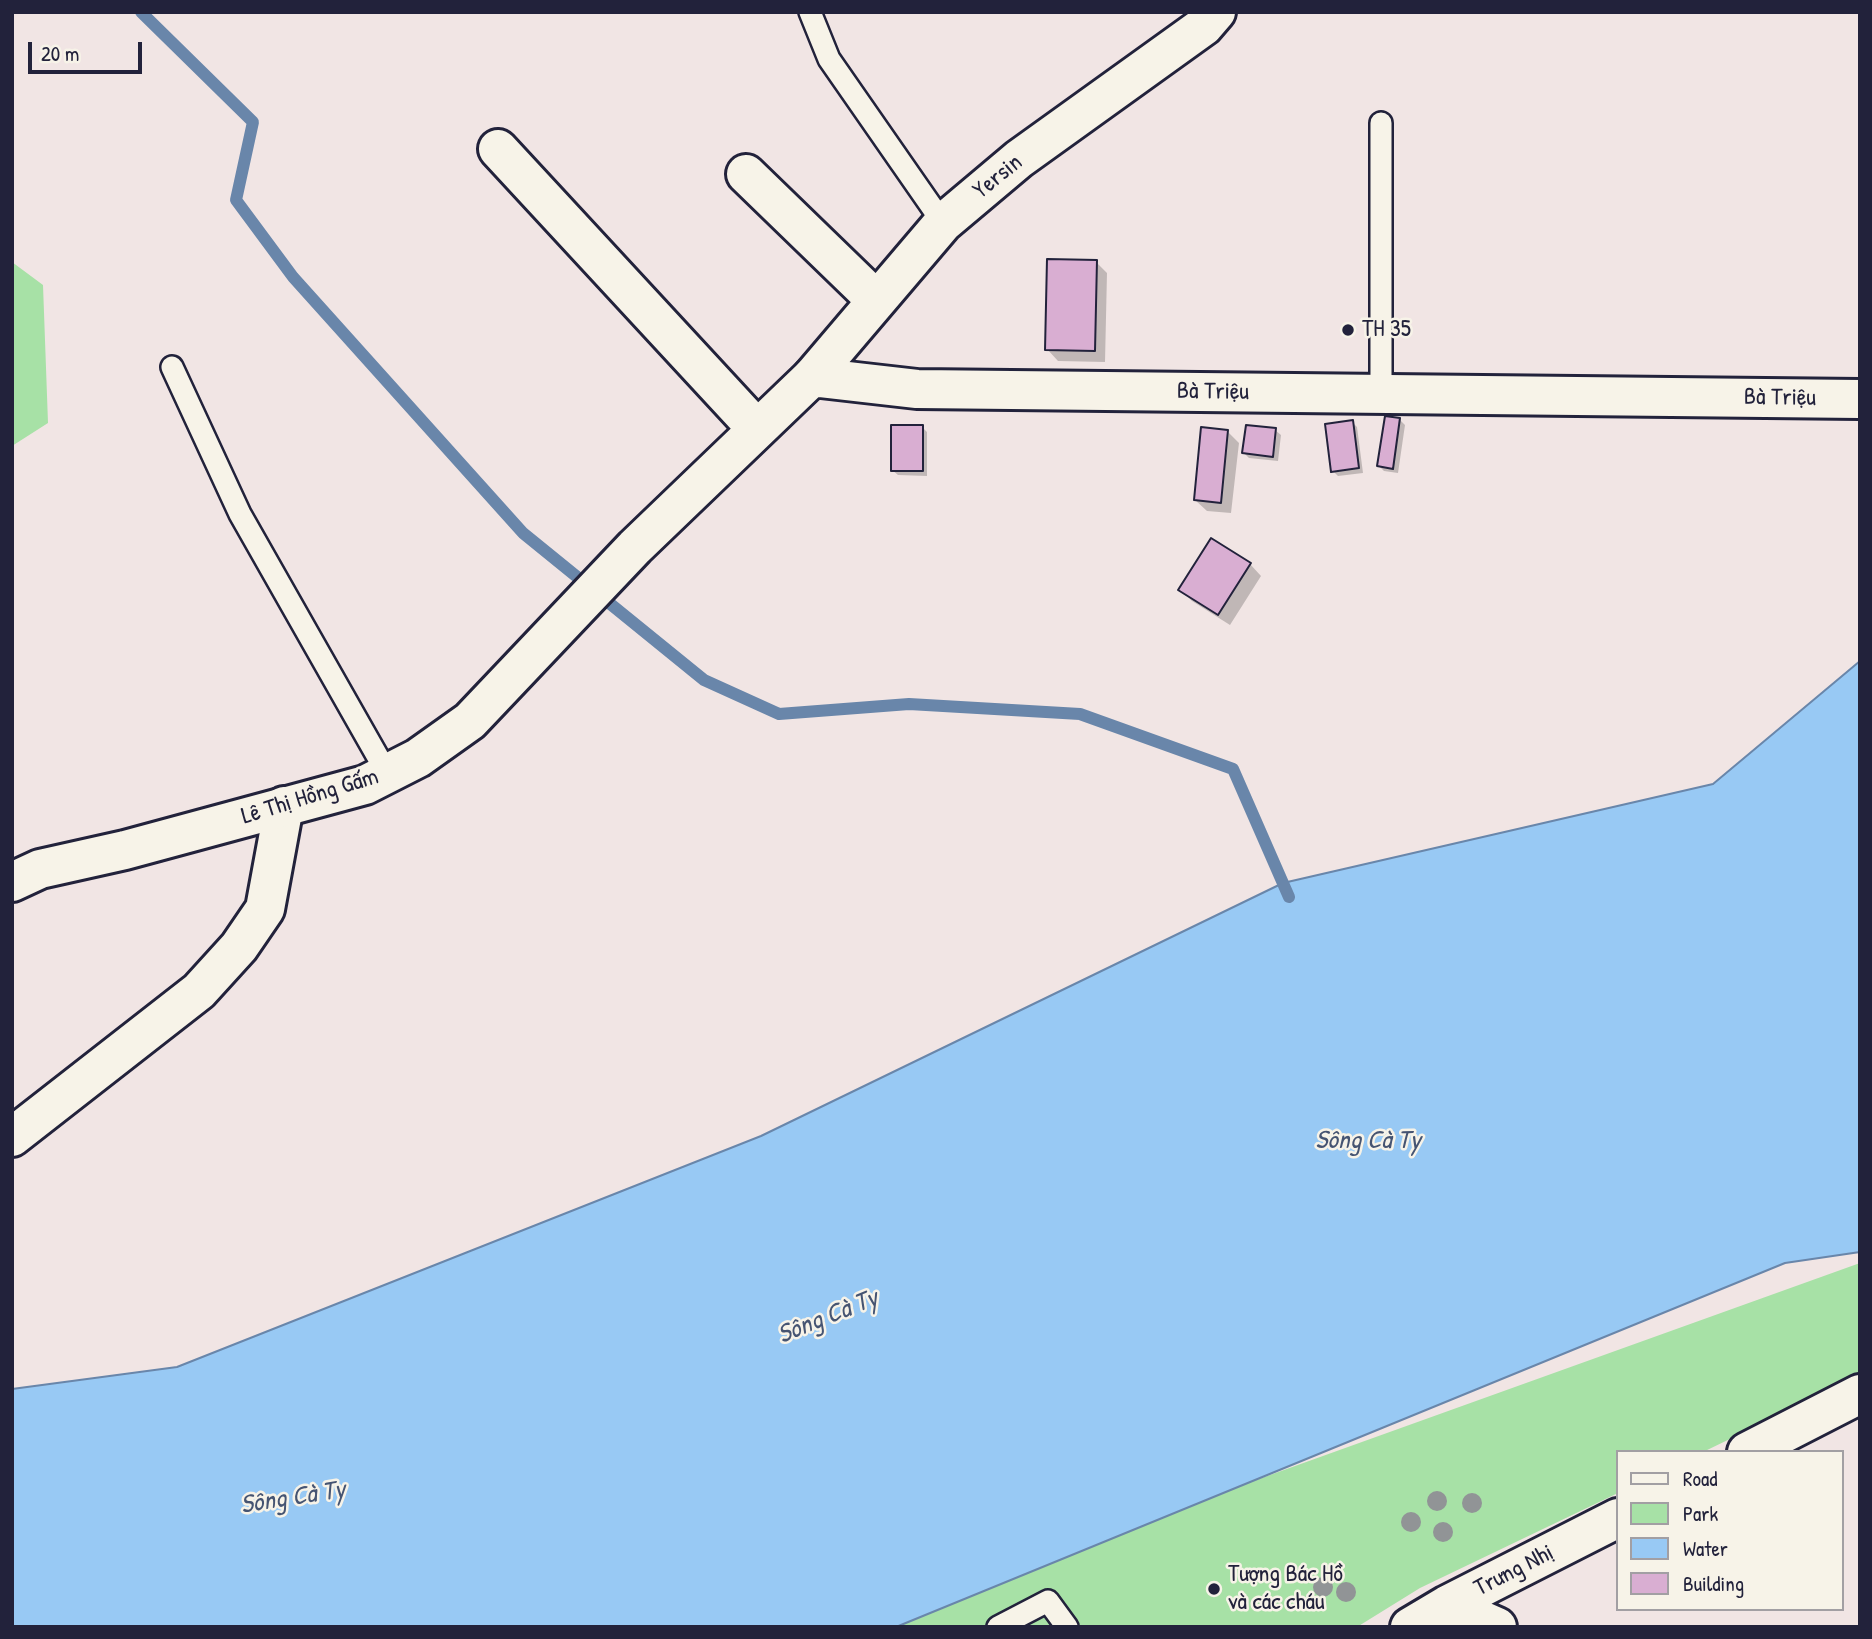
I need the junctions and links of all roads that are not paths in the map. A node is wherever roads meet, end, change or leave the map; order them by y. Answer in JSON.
{"nodes":[{"id":1,"x":810,"y":12,"type":"edge"},
{"id":2,"x":1216,"y":12,"type":"edge"},
{"id":3,"x":1381,"y":123,"type":"dead end"},
{"id":4,"x":498,"y":149,"type":"dead end"},
{"id":5,"x":746,"y":174,"type":"dead end"},
{"id":6,"x":943,"y":223,"type":"junction"},
{"id":7,"x":876,"y":300,"type":"junction"},
{"id":8,"x":172,"y":367,"type":"dead end"},
{"id":9,"x":811,"y":377,"type":"junction"},
{"id":10,"x":1381,"y":394,"type":"junction"},
{"id":11,"x":1860,"y":399,"type":"edge"},
{"id":12,"x":757,"y":429,"type":"junction"},
{"id":13,"x":387,"y":773,"type":"junction"},
{"id":14,"x":284,"y":806,"type":"junction"},
{"id":15,"x":12,"y":882,"type":"edge"},
{"id":16,"x":12,"y":1136,"type":"edge"},
{"id":17,"x":1860,"y":1394,"type":"edge"},
{"id":18,"x":1751,"y":1450,"type":"edge"},
{"id":19,"x":1616,"y":1519,"type":"edge"},
{"id":20,"x":1447,"y":1605,"type":"junction"},
{"id":21,"x":998,"y":1627,"type":"edge"},
{"id":22,"x":1067,"y":1627,"type":"edge"},
{"id":23,"x":1410,"y":1627,"type":"edge"},
{"id":24,"x":1497,"y":1627,"type":"edge"}],
"edges":[{"from":1,"to":6,"type":"lane"},
{"from":2,"to":6,"type":"street","name":"Yersin"},
{"from":3,"to":10,"type":"lane"},
{"from":4,"to":12,"type":"street"},
{"from":5,"to":7,"type":"street"},
{"from":6,"to":7,"type":"street","name":"Yersin"},
{"from":7,"to":9,"type":"street","name":"Yersin"},
{"from":8,"to":13,"type":"lane"},
{"from":9,"to":10,"type":"street","name":"Bà Triệu"},
{"from":9,"to":12,"type":"street"},
{"from":10,"to":11,"type":"street","name":"Bà Triệu"},
{"from":12,"to":13,"type":"street","name":"Lê Thị Hồng Gấm"},
{"from":13,"to":14,"type":"street","name":"Lê Thị Hồng Gấm"},
{"from":14,"to":15,"type":"street","name":"Lê Thị Hồng Gấm"},
{"from":14,"to":16,"type":"street"},
{"from":17,"to":18,"type":"street"},
{"from":19,"to":20,"type":"street","name":"Trưng Nhị"},
{"from":20,"to":23,"type":"street","name":"Trưng Nhị"},
{"from":20,"to":24,"type":"street"},
{"from":21,"to":22,"type":"lane"}]}
